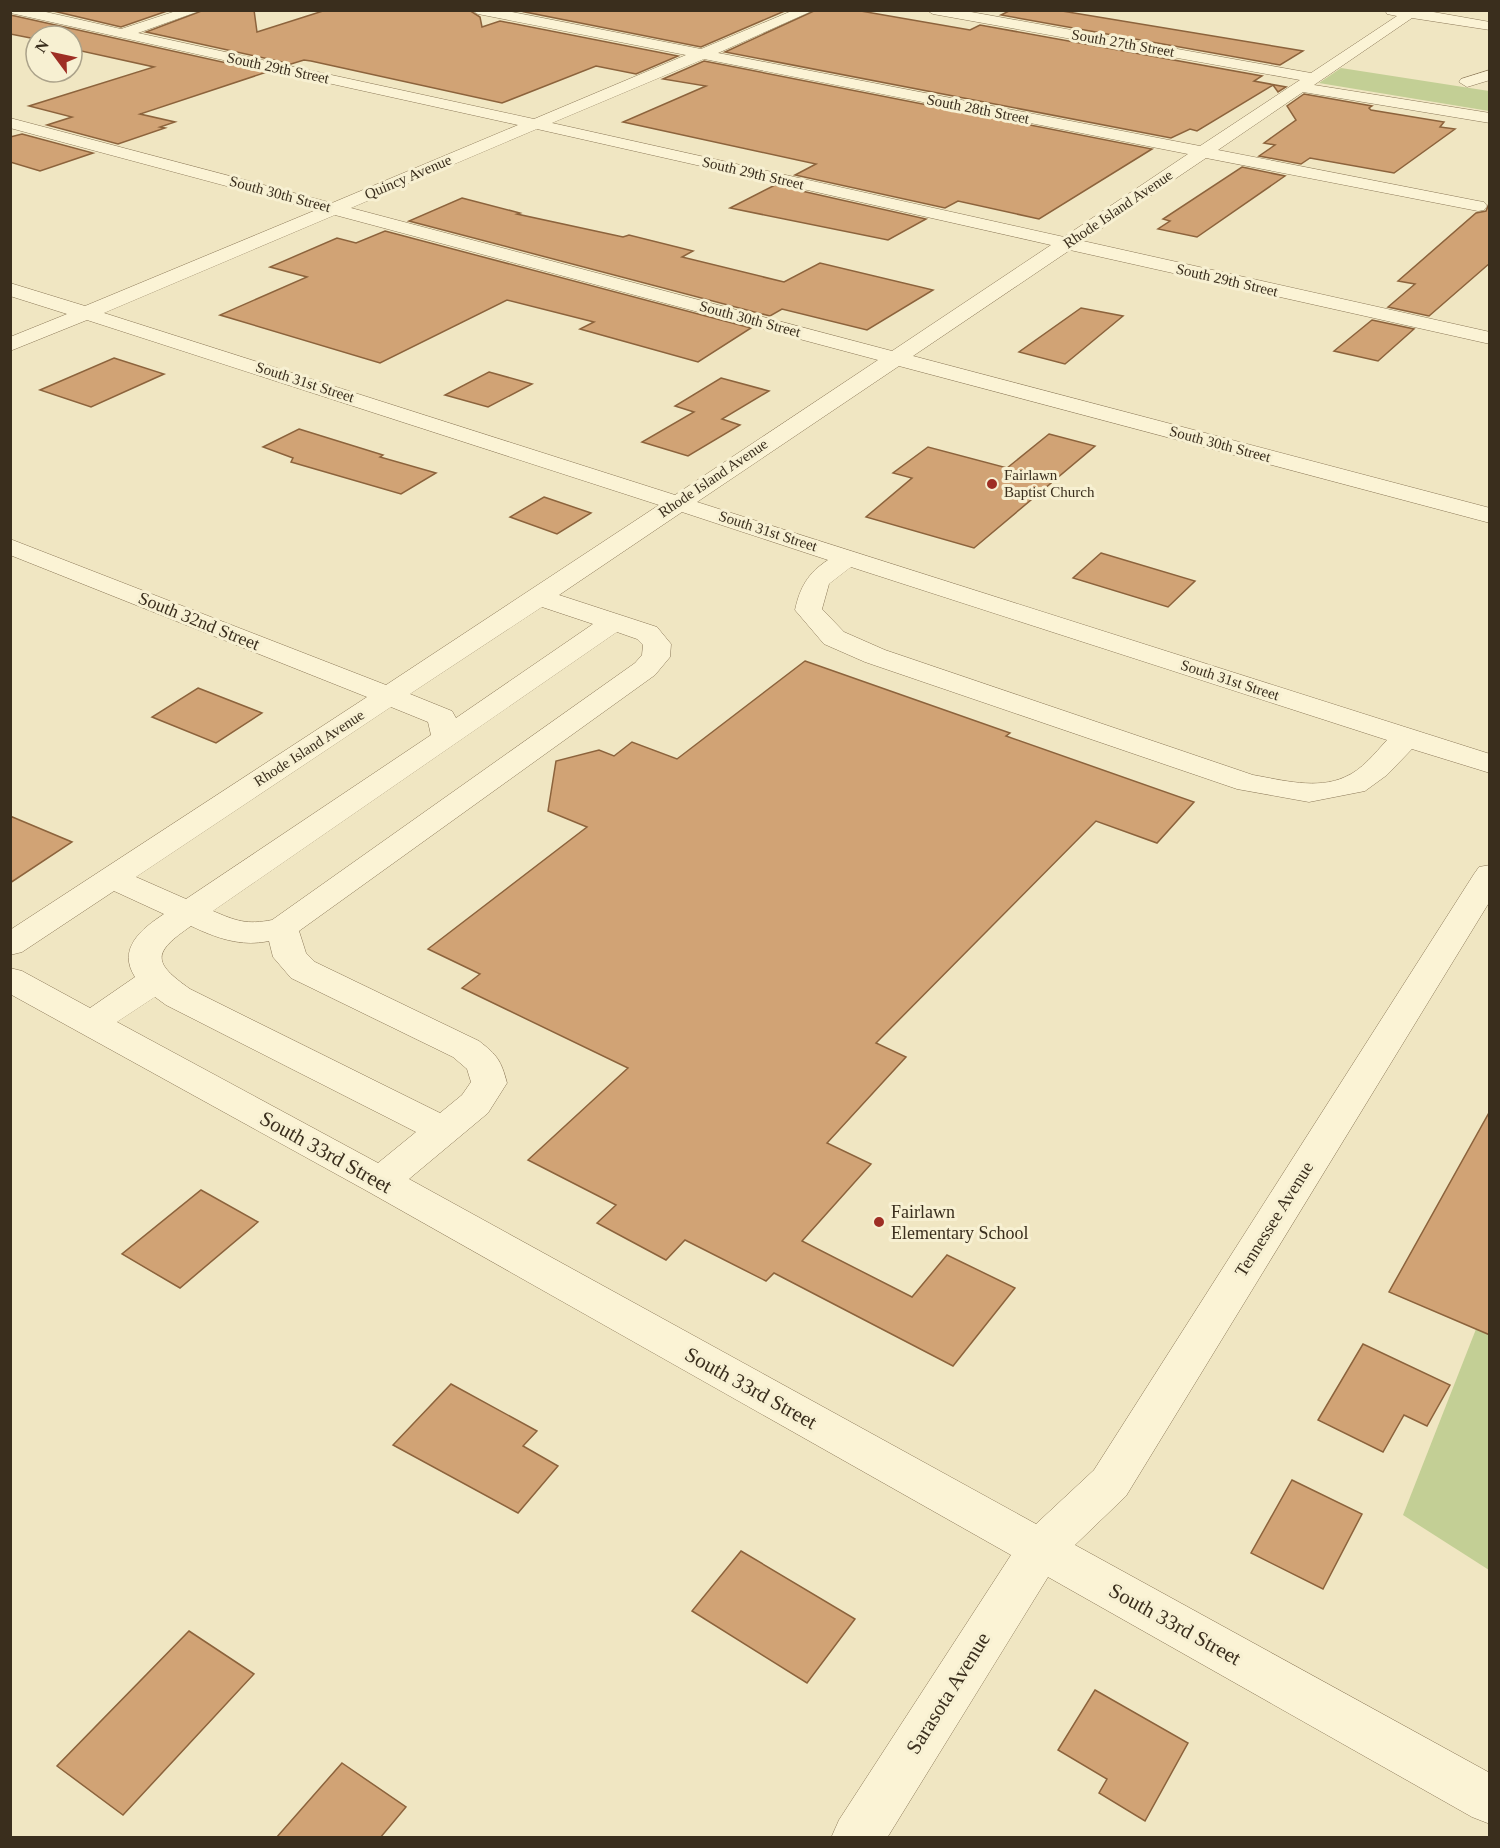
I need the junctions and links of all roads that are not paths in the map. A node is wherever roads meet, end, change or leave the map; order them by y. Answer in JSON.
{"nodes":[{"id":1,"x":15,"y":10,"type":"edge"},
{"id":2,"x":195,"y":10,"type":"edge"},
{"id":3,"x":478,"y":10,"type":"edge"},
{"id":4,"x":807,"y":10,"type":"edge"},
{"id":5,"x":933,"y":10,"type":"edge"},
{"id":6,"x":1476,"y":10,"type":"edge"},
{"id":7,"x":1405,"y":12,"type":"edge"},
{"id":8,"x":1490,"y":13,"type":"edge"},
{"id":9,"x":1490,"y":26,"type":"edge"},
{"id":10,"x":121,"y":33,"type":"junction"},
{"id":11,"x":704,"y":55,"type":"junction"},
{"id":12,"x":1490,"y":75,"type":"edge"},
{"id":13,"x":1306,"y":82,"type":"junction"},
{"id":14,"x":1467,"y":82,"type":"dead end"},
{"id":15,"x":1490,"y":118,"type":"edge"},
{"id":16,"x":10,"y":123,"type":"edge"},
{"id":17,"x":535,"y":124,"type":"junction"},
{"id":18,"x":1202,"y":153,"type":"junction"},
{"id":19,"x":1478,"y":206,"type":"dead end"},
{"id":20,"x":333,"y":208,"type":"junction"},
{"id":21,"x":1065,"y":244,"type":"junction"},
{"id":22,"x":10,"y":289,"type":"edge"},
{"id":23,"x":87,"y":312,"type":"junction"},
{"id":24,"x":1490,"y":338,"type":"edge"},
{"id":25,"x":10,"y":345,"type":"edge"},
{"id":26,"x":896,"y":357,"type":"junction"},
{"id":27,"x":677,"y":502,"type":"junction"},
{"id":28,"x":1490,"y":516,"type":"edge"},
{"id":29,"x":10,"y":546,"type":"edge"},
{"id":30,"x":849,"y":557,"type":"junction"},
{"id":31,"x":538,"y":597,"type":"junction"},
{"id":32,"x":614,"y":622,"type":"junction"},
{"id":33,"x":388,"y":696,"type":"junction"},
{"id":34,"x":446,"y":738,"type":"junction"},
{"id":35,"x":1406,"y":738,"type":"junction"},
{"id":36,"x":1490,"y":764,"type":"edge"},
{"id":37,"x":1490,"y":874,"type":"edge"},
{"id":38,"x":112,"y":878,"type":"junction"},
{"id":39,"x":189,"y":914,"type":"junction"},
{"id":40,"x":282,"y":928,"type":"junction"},
{"id":41,"x":10,"y":945,"type":"edge"},
{"id":42,"x":10,"y":979,"type":"edge"},
{"id":43,"x":153,"y":981,"type":"junction"},
{"id":44,"x":91,"y":1023,"type":"junction"},
{"id":45,"x":443,"y":1130,"type":"junction"},
{"id":46,"x":381,"y":1181,"type":"junction"},
{"id":47,"x":1040,"y":1549,"type":"junction"},
{"id":48,"x":1490,"y":1800,"type":"edge"},
{"id":49,"x":857,"y":1838,"type":"edge"}],
"edges":[{"from":1,"to":10,"type":"street","name":"South 29th Street"},
{"from":2,"to":10,"type":"street"},
{"from":3,"to":11,"type":"street","name":"South 28th Street"},
{"from":4,"to":11,"type":"street","name":"Quincy Avenue"},
{"from":5,"to":13,"type":"street","name":"South 27th Street"},
{"from":6,"to":8,"type":"street"},
{"from":7,"to":9,"type":"street"},
{"from":7,"to":13,"type":"street","name":"Rhode Island Avenue"},
{"from":10,"to":17,"type":"street","name":"South 29th Street"},
{"from":11,"to":17,"type":"street","name":"Quincy Avenue"},
{"from":11,"to":18,"type":"street","name":"South 28th Street"},
{"from":12,"to":14,"type":"street"},
{"from":13,"to":15,"type":"street","name":"South 27th Street"},
{"from":13,"to":18,"type":"street","name":"Rhode Island Avenue"},
{"from":16,"to":20,"type":"street","name":"South 30th Street"},
{"from":17,"to":20,"type":"street","name":"Quincy Avenue"},
{"from":17,"to":21,"type":"street","name":"South 29th Street"},
{"from":18,"to":19,"type":"street","name":"South 28th Street"},
{"from":18,"to":21,"type":"street","name":"Rhode Island Avenue"},
{"from":20,"to":23,"type":"street","name":"Quincy Avenue"},
{"from":20,"to":26,"type":"street","name":"South 30th Street"},
{"from":21,"to":24,"type":"street","name":"South 29th Street"},
{"from":21,"to":26,"type":"street","name":"Rhode Island Avenue"},
{"from":22,"to":23,"type":"street","name":"South 31st Street"},
{"from":23,"to":25,"type":"street","name":"Quincy Avenue"},
{"from":23,"to":27,"type":"street","name":"South 31st Street"},
{"from":26,"to":27,"type":"street","name":"Rhode Island Avenue"},
{"from":26,"to":28,"type":"street","name":"South 30th Street"},
{"from":27,"to":30,"type":"street","name":"South 31st Street"},
{"from":27,"to":31,"type":"street","name":"Rhode Island Avenue"},
{"from":29,"to":33,"type":"street","name":"South 32nd Street"},
{"from":30,"to":35,"type":"street","name":"South 31st Street"},
{"from":30,"to":35,"type":"street"},
{"from":31,"to":32,"type":"street"},
{"from":31,"to":33,"type":"street","name":"Rhode Island Avenue"},
{"from":32,"to":34,"type":"street"},
{"from":32,"to":40,"type":"street"},
{"from":33,"to":34,"type":"street","name":"South 32nd Street"},
{"from":33,"to":38,"type":"street","name":"Rhode Island Avenue"},
{"from":34,"to":39,"type":"street"},
{"from":35,"to":36,"type":"street","name":"South 31st Street"},
{"from":37,"to":47,"type":"street","name":"Tennessee Avenue"},
{"from":38,"to":39,"type":"street"},
{"from":38,"to":41,"type":"street","name":"Rhode Island Avenue"},
{"from":39,"to":40,"type":"street"},
{"from":39,"to":43,"type":"street"},
{"from":40,"to":45,"type":"street"},
{"from":42,"to":44,"type":"street","name":"South 33rd Street"},
{"from":43,"to":44,"type":"street"},
{"from":43,"to":45,"type":"street"},
{"from":44,"to":46,"type":"street","name":"South 33rd Street"},
{"from":45,"to":46,"type":"street"},
{"from":46,"to":47,"type":"street","name":"South 33rd Street"},
{"from":47,"to":48,"type":"street","name":"South 33rd Street"},
{"from":47,"to":49,"type":"street","name":"Sarasota Avenue"}]}
